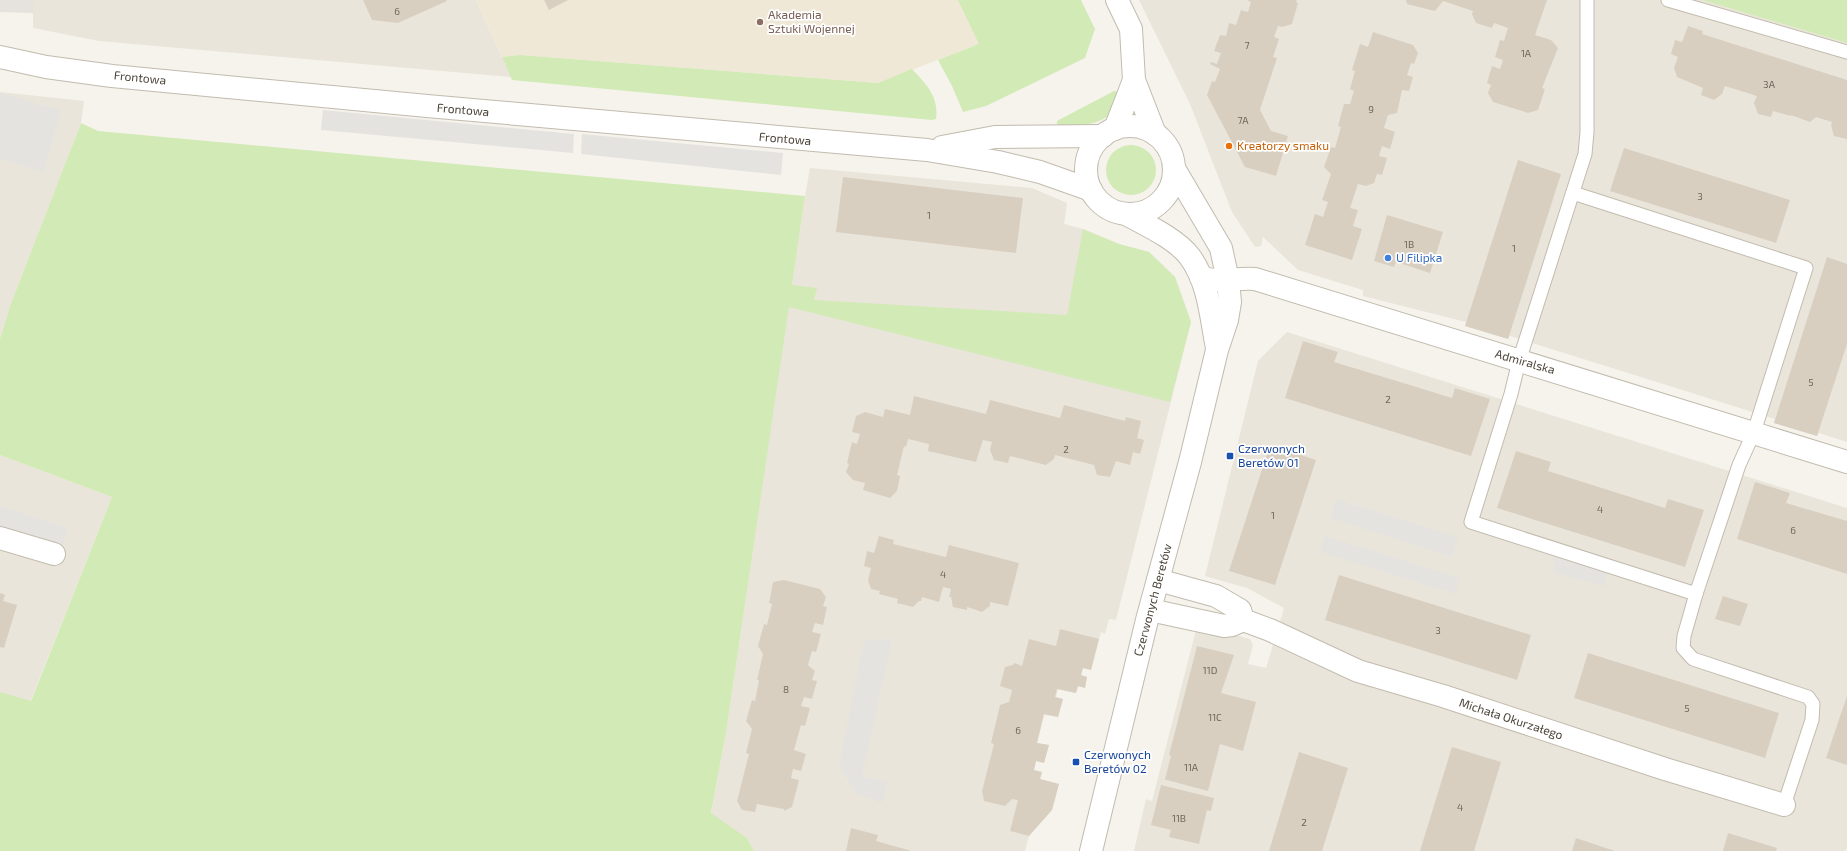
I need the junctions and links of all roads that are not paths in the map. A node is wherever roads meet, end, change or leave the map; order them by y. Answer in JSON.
{"nodes":[{"id":1,"x":1117,"y":0,"type":"edge"},
{"id":2,"x":1587,"y":0,"type":"edge"},
{"id":3,"x":1668,"y":0,"type":"edge"},
{"id":4,"x":1847,"y":52,"type":"edge"},
{"id":5,"x":0,"y":57,"type":"edge"},
{"id":6,"x":1134,"y":80,"type":"junction"},
{"id":7,"x":1109,"y":132,"type":"junction"},
{"id":8,"x":1156,"y":134,"type":"junction"},
{"id":9,"x":927,"y":150,"type":"junction"},
{"id":10,"x":1175,"y":170,"type":"junction"},
{"id":11,"x":1091,"y":190,"type":"junction"},
{"id":12,"x":1573,"y":193,"type":"junction"},
{"id":13,"x":1126,"y":214,"type":"junction"},
{"id":14,"x":1201,"y":277,"type":"junction"},
{"id":15,"x":1228,"y":280,"type":"junction"},
{"id":16,"x":1217,"y":350,"type":"junction"},
{"id":17,"x":1519,"y":361,"type":"junction"},
{"id":18,"x":1754,"y":432,"type":"junction"},
{"id":19,"x":1847,"y":462,"type":"edge"},
{"id":20,"x":0,"y":538,"type":"edge"},
{"id":21,"x":54,"y":554,"type":"dead end"},
{"id":22,"x":1158,"y":580,"type":"junction"},
{"id":23,"x":1696,"y":594,"type":"junction"},
{"id":24,"x":1150,"y":610,"type":"junction"},
{"id":25,"x":1243,"y":620,"type":"junction"},
{"id":26,"x":1784,"y":805,"type":"joint"},
{"id":27,"x":1091,"y":851,"type":"edge"}],
"edges":[{"from":1,"to":6,"type":"street"},
{"from":2,"to":12,"type":"lane"},
{"from":3,"to":4,"type":"lane"},
{"from":5,"to":9,"type":"street","name":"Frontowa"},
{"from":6,"to":7,"type":"street"},
{"from":6,"to":8,"type":"street"},
{"from":7,"to":8,"type":"street"},
{"from":7,"to":9,"type":"street","name":"Frontowa"},
{"from":7,"to":11,"type":"street"},
{"from":8,"to":10,"type":"street"},
{"from":9,"to":11,"type":"street","name":"Frontowa"},
{"from":10,"to":13,"type":"street"},
{"from":10,"to":15,"type":"street","name":"Czerwonych Beretów"},
{"from":11,"to":13,"type":"street"},
{"from":12,"to":17,"type":"lane"},
{"from":12,"to":18,"type":"lane"},
{"from":13,"to":14,"type":"street","name":"Czerwonych Beretów"},
{"from":14,"to":15,"type":"street","name":"Admiralska"},
{"from":14,"to":16,"type":"street","name":"Czerwonych Beretów"},
{"from":15,"to":16,"type":"street","name":"Czerwonych Beretów"},
{"from":15,"to":17,"type":"street","name":"Admiralska"},
{"from":16,"to":22,"type":"street","name":"Czerwonych Beretów"},
{"from":17,"to":18,"type":"street","name":"Admiralska"},
{"from":17,"to":23,"type":"lane"},
{"from":18,"to":19,"type":"street","name":"Admiralska"},
{"from":18,"to":23,"type":"lane"},
{"from":20,"to":21,"type":"street"},
{"from":22,"to":24,"type":"street","name":"Czerwonych Beretów"},
{"from":22,"to":25,"type":"street"},
{"from":23,"to":26,"type":"lane"},
{"from":24,"to":25,"type":"street"},
{"from":24,"to":27,"type":"street","name":"Czerwonych Beretów"},
{"from":25,"to":26,"type":"street","name":"Michała Okurzałego"}]}
